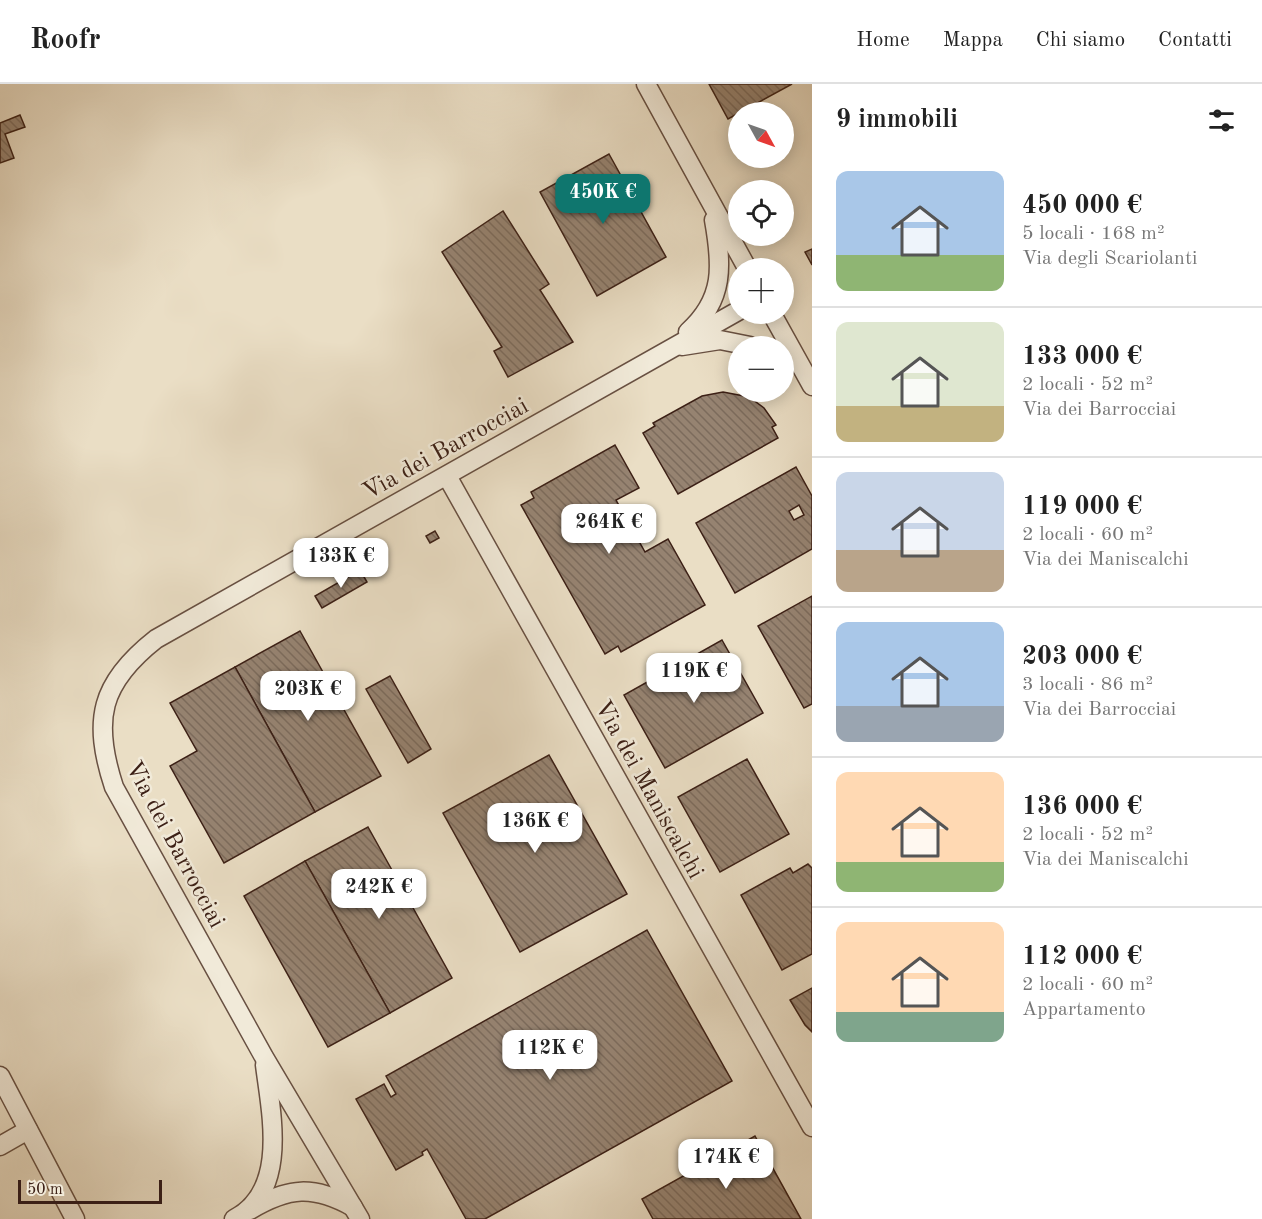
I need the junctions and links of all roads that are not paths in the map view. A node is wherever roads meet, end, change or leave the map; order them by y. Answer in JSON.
{"nodes":[{"id":1,"x":646,"y":84,"type":"edge"},
{"id":2,"x":711,"y":204,"type":"junction"},
{"id":3,"x":741,"y":258,"type":"edge"},
{"id":4,"x":728,"y":316,"type":"edge"},
{"id":5,"x":777,"y":324,"type":"edge"},
{"id":6,"x":728,"y":342,"type":"edge"},
{"id":7,"x":668,"y":349,"type":"junction"},
{"id":8,"x":794,"y":373,"type":"edge"},
{"id":9,"x":812,"y":387,"type":"edge"},
{"id":10,"x":447,"y":476,"type":"junction"},
{"id":11,"x":264,"y":1057,"type":"junction"},
{"id":12,"x":0,"y":1076,"type":"edge"},
{"id":13,"x":812,"y":1127,"type":"edge"},
{"id":14,"x":28,"y":1130,"type":"junction"},
{"id":15,"x":0,"y":1146,"type":"edge"},
{"id":16,"x":356,"y":1215,"type":"edge"},
{"id":17,"x":239,"y":1217,"type":"edge"},
{"id":18,"x":75,"y":1219,"type":"edge"}],
"edges":[{"from":1,"to":2,"type":"street"},
{"from":2,"to":3,"type":"street"},
{"from":2,"to":7,"type":"street","name":"Via dei Barrocciai"},
{"from":4,"to":7,"type":"street","name":"Via dei Barrocciai"},
{"from":5,"to":9,"type":"street"},
{"from":6,"to":7,"type":"street","name":"Via dei Barrocciai"},
{"from":7,"to":10,"type":"street","name":"Via dei Barrocciai"},
{"from":8,"to":9,"type":"street"},
{"from":10,"to":11,"type":"street","name":"Via dei Barrocciai"},
{"from":10,"to":13,"type":"street","name":"Via dei Maniscalchi"},
{"from":11,"to":16,"type":"street","name":"Via dei Barrocciai"},
{"from":11,"to":17,"type":"street"},
{"from":12,"to":14,"type":"street"},
{"from":14,"to":15,"type":"street"},
{"from":14,"to":18,"type":"street"},
{"from":16,"to":17,"type":"street"}]}
